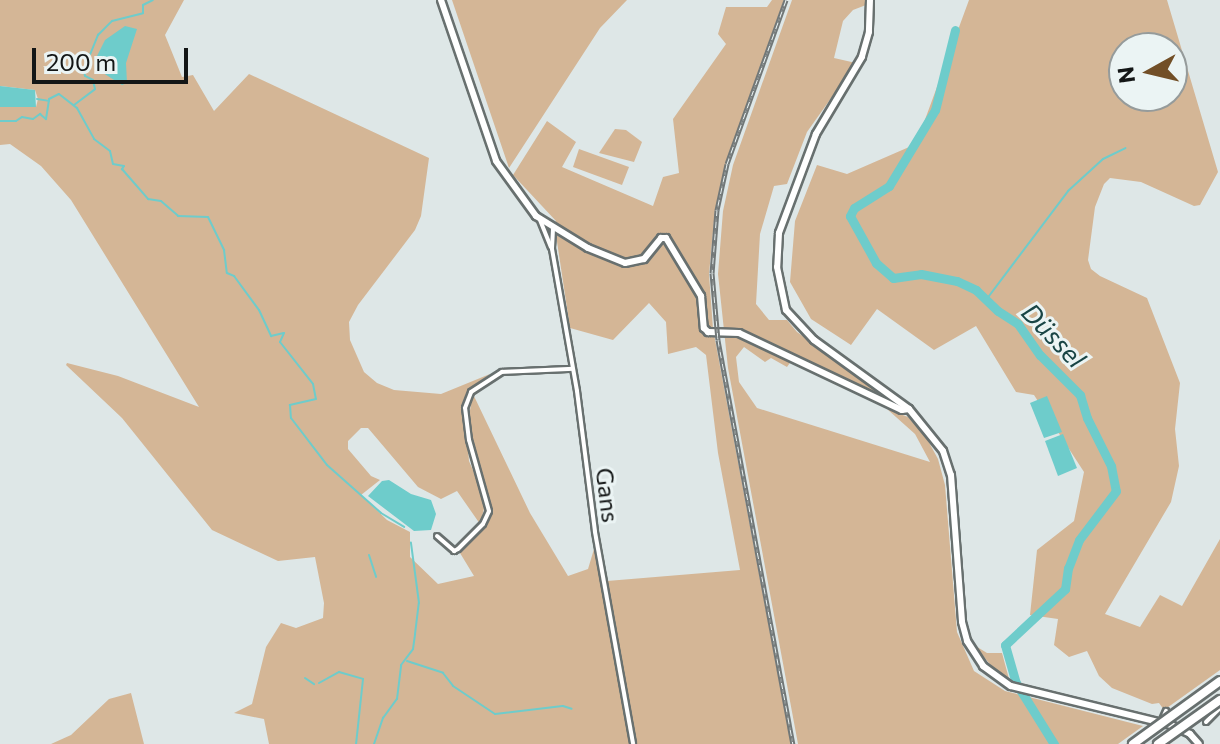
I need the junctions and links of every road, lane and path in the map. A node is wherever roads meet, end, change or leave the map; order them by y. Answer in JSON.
{"nodes":[{"id":1,"x":441,"y":0,"type":"edge"},
{"id":2,"x":870,"y":0,"type":"edge"},
{"id":3,"x":540,"y":220,"type":"junction"},
{"id":4,"x":553,"y":229,"type":"junction"},
{"id":5,"x":552,"y":249,"type":"junction"},
{"id":6,"x":572,"y":369,"type":"junction"},
{"id":7,"x":909,"y":409,"type":"junction"},
{"id":8,"x":437,"y":536,"type":"dead end"},
{"id":9,"x":1220,"y":681,"type":"edge"},
{"id":10,"x":1220,"y":700,"type":"edge"},
{"id":11,"x":1220,"y":708,"type":"edge"},
{"id":12,"x":1166,"y":711,"type":"dead end"},
{"id":13,"x":1161,"y":722,"type":"junction"},
{"id":14,"x":1206,"y":722,"type":"dead end"},
{"id":15,"x":633,"y":744,"type":"edge"},
{"id":16,"x":1133,"y":744,"type":"edge"},
{"id":17,"x":1158,"y":744,"type":"edge"},
{"id":18,"x":1199,"y":744,"type":"edge"}],
"edges":[{"from":1,"to":3,"type":"main road"},
{"from":2,"to":7,"type":"main road"},
{"from":3,"to":4,"type":"main road"},
{"from":3,"to":5,"type":"street","name":"Gans"},
{"from":4,"to":5,"type":"street","name":"Gans"},
{"from":4,"to":7,"type":"main road"},
{"from":5,"to":6,"type":"street","name":"Gans"},
{"from":6,"to":8,"type":"street"},
{"from":6,"to":15,"type":"street","name":"Gans"},
{"from":7,"to":13,"type":"main road"},
{"from":9,"to":16,"type":"highway","bridge":true},
{"from":10,"to":17,"type":"highway","bridge":true},
{"from":11,"to":14,"type":"street"},
{"from":12,"to":13,"type":"street"},
{"from":13,"to":18,"type":"main road"}]}
